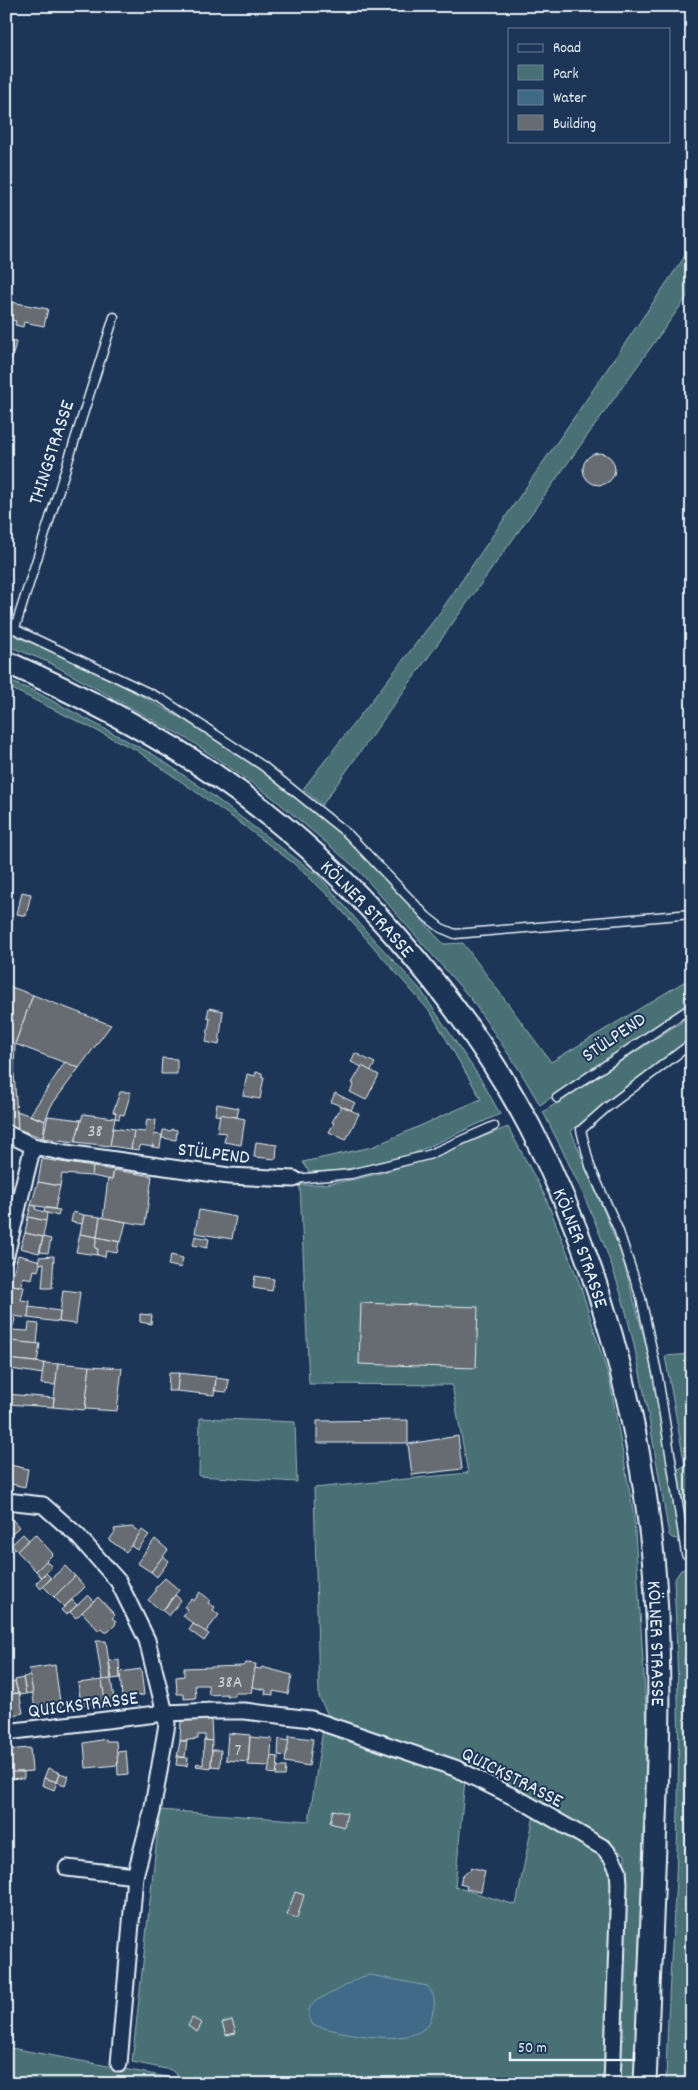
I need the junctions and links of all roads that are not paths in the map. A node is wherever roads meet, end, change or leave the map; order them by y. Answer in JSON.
{"nodes":[{"id":1,"x":114,"y":317,"type":"dead end"},
{"id":2,"x":6,"y":625,"type":"edge"},
{"id":3,"x":15,"y":628,"type":"junction"},
{"id":4,"x":6,"y":662,"type":"edge"},
{"id":5,"x":692,"y":914,"type":"edge"},
{"id":6,"x":692,"y":1007,"type":"edge"},
{"id":7,"x":692,"y":1043,"type":"edge"},
{"id":8,"x":557,"y":1098,"type":"dead end"},
{"id":9,"x":494,"y":1126,"type":"dead end"},
{"id":10,"x":6,"y":1133,"type":"edge"},
{"id":11,"x":33,"y":1146,"type":"junction"},
{"id":12,"x":294,"y":1179,"type":"joint"},
{"id":13,"x":6,"y":1254,"type":"edge"},
{"id":14,"x":6,"y":1501,"type":"edge"},
{"id":15,"x":692,"y":1552,"type":"edge"},
{"id":16,"x":165,"y":1714,"type":"junction"},
{"id":17,"x":6,"y":1732,"type":"edge"},
{"id":18,"x":67,"y":1868,"type":"dead end"},
{"id":19,"x":135,"y":1876,"type":"junction"},
{"id":20,"x":119,"y":2064,"type":"dead end"},
{"id":21,"x":612,"y":2084,"type":"edge"},
{"id":22,"x":645,"y":2084,"type":"edge"}],
"edges":[{"from":1,"to":3,"type":"lane","name":"THINGSTRASSE"},
{"from":2,"to":3,"type":"lane"},
{"from":3,"to":5,"type":"lane"},
{"from":4,"to":22,"type":"main road","name":"KÖLNER STRASSE"},
{"from":6,"to":8,"type":"lane","name":"STÜLPEND"},
{"from":7,"to":15,"type":"lane"},
{"from":9,"to":12,"type":"lane","name":"STÜLPEND"},
{"from":10,"to":11,"type":"street"},
{"from":11,"to":12,"type":"street","name":"STÜLPEND"},
{"from":11,"to":13,"type":"street"},
{"from":14,"to":16,"type":"street","name":"QUICKSTRASSE"},
{"from":16,"to":17,"type":"street","name":"QUICKSTRASSE"},
{"from":16,"to":19,"type":"street"},
{"from":16,"to":21,"type":"street","name":"QUICKSTRASSE"},
{"from":18,"to":19,"type":"street"},
{"from":19,"to":20,"type":"street"}]}
